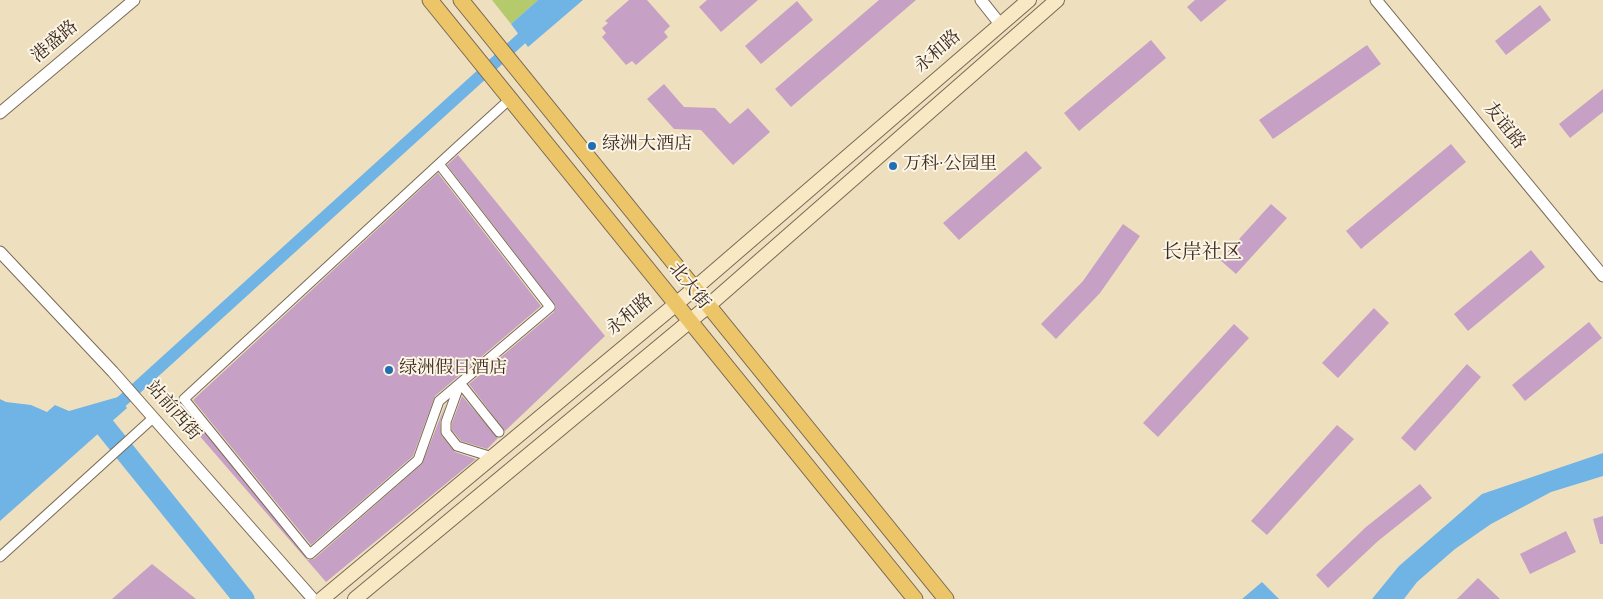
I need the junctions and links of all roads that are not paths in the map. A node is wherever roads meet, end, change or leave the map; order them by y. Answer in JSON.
{"nodes":[{"id":1,"x":134,"y":0,"type":"edge"},
{"id":2,"x":430,"y":0,"type":"edge"},
{"id":3,"x":461,"y":0,"type":"edge"},
{"id":4,"x":981,"y":0,"type":"edge"},
{"id":5,"x":1030,"y":0,"type":"edge"},
{"id":6,"x":1057,"y":0,"type":"edge"},
{"id":7,"x":1376,"y":0,"type":"edge"},
{"id":8,"x":1000,"y":24,"type":"junction"},
{"id":9,"x":510,"y":99,"type":"junction"},
{"id":10,"x":0,"y":112,"type":"edge"},
{"id":11,"x":439,"y":164,"type":"junction"},
{"id":12,"x":0,"y":252,"type":"edge"},
{"id":13,"x":1603,"y":276,"type":"edge"},
{"id":14,"x":694,"y":289,"type":"junction"},
{"id":15,"x":676,"y":303,"type":"junction"},
{"id":16,"x":708,"y":306,"type":"junction"},
{"id":17,"x":690,"y":320,"type":"junction"},
{"id":18,"x":460,"y":383,"type":"junction"},
{"id":19,"x":153,"y":418,"type":"junction"},
{"id":20,"x":499,"y":432,"type":"dead end"},
{"id":21,"x":492,"y":457,"type":"junction"},
{"id":22,"x":0,"y":557,"type":"edge"},
{"id":23,"x":313,"y":599,"type":"edge"},
{"id":24,"x":322,"y":599,"type":"edge"},
{"id":25,"x":355,"y":599,"type":"edge"},
{"id":26,"x":915,"y":599,"type":"edge"},
{"id":27,"x":946,"y":599,"type":"edge"}],
"edges":[{"from":1,"to":10,"type":"street","name":"港盛路"},
{"from":2,"to":9,"type":"main road","name":"北大街"},
{"from":3,"to":14,"type":"main road","name":"北大街"},
{"from":4,"to":8,"type":"street"},
{"from":5,"to":8,"type":"main road","name":"永和路"},
{"from":6,"to":16,"type":"main road","name":"永和路"},
{"from":7,"to":13,"type":"street","name":"友谊路"},
{"from":8,"to":14,"type":"main road","name":"永和路"},
{"from":9,"to":11,"type":"street"},
{"from":9,"to":15,"type":"main road","name":"北大街"},
{"from":11,"to":18,"type":"street"},
{"from":11,"to":18,"type":"street"},
{"from":12,"to":19,"type":"street","name":"站前西街"},
{"from":14,"to":15,"type":"main road","name":"永和路"},
{"from":14,"to":16,"type":"main road","name":"北大街"},
{"from":15,"to":17,"type":"main road","name":"北大街"},
{"from":15,"to":21,"type":"main road","name":"永和路"},
{"from":16,"to":17,"type":"main road","name":"永和路"},
{"from":16,"to":27,"type":"main road","name":"北大街"},
{"from":17,"to":25,"type":"main road","name":"永和路"},
{"from":17,"to":26,"type":"main road","name":"北大街"},
{"from":18,"to":20,"type":"street"},
{"from":18,"to":21,"type":"street"},
{"from":19,"to":22,"type":"street"},
{"from":19,"to":23,"type":"street","name":"站前西街"},
{"from":21,"to":24,"type":"main road","name":"永和路"}]}
